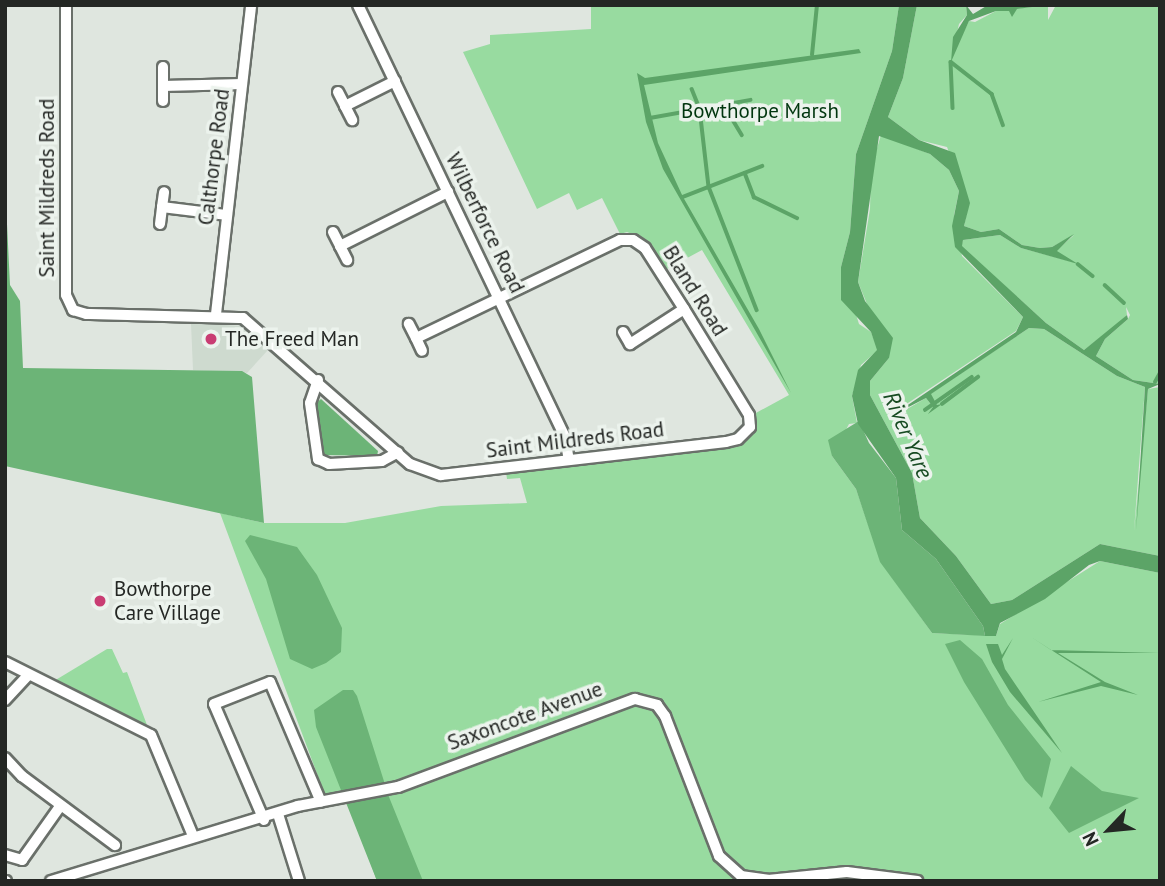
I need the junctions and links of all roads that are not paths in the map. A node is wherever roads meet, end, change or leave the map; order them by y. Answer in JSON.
{"nodes":[{"id":1,"x":66,"y":5,"type":"edge"},
{"id":2,"x":251,"y":5,"type":"edge"},
{"id":3,"x":358,"y":5,"type":"edge"},
{"id":4,"x":163,"y":67,"type":"dead end"},
{"id":5,"x":396,"y":81,"type":"junction"},
{"id":6,"x":242,"y":84,"type":"junction"},
{"id":7,"x":163,"y":86,"type":"junction"},
{"id":8,"x":338,"y":92,"type":"dead end"},
{"id":9,"x":163,"y":101,"type":"dead end"},
{"id":10,"x":345,"y":106,"type":"junction"},
{"id":11,"x":352,"y":120,"type":"dead end"},
{"id":12,"x":164,"y":192,"type":"dead end"},
{"id":13,"x":449,"y":192,"type":"junction"},
{"id":14,"x":162,"y":207,"type":"junction"},
{"id":15,"x":226,"y":215,"type":"junction"},
{"id":16,"x":160,"y":224,"type":"dead end"},
{"id":17,"x":333,"y":232,"type":"dead end"},
{"id":18,"x":340,"y":246,"type":"junction"},
{"id":19,"x":347,"y":260,"type":"dead end"},
{"id":20,"x":499,"y":298,"type":"junction"},
{"id":21,"x":684,"y":309,"type":"junction"},
{"id":22,"x":216,"y":314,"type":"junction"},
{"id":23,"x":409,"y":324,"type":"dead end"},
{"id":24,"x":623,"y":332,"type":"dead end"},
{"id":25,"x":416,"y":338,"type":"junction"},
{"id":26,"x":422,"y":351,"type":"dead end"},
{"id":27,"x":318,"y":380,"type":"junction"},
{"id":28,"x":751,"y":421,"type":"joint"},
{"id":29,"x":398,"y":452,"type":"junction"},
{"id":30,"x":569,"y":460,"type":"junction"},
{"id":31,"x":5,"y":662,"type":"edge"},
{"id":32,"x":28,"y":675,"type":"junction"},
{"id":33,"x":5,"y":700,"type":"edge"},
{"id":34,"x":5,"y":758,"type":"edge"},
{"id":35,"x":321,"y":802,"type":"junction"},
{"id":36,"x":61,"y":805,"type":"junction"},
{"id":37,"x":278,"y":814,"type":"junction"},
{"id":38,"x":264,"y":820,"type":"junction"},
{"id":39,"x":193,"y":836,"type":"junction"},
{"id":40,"x":116,"y":845,"type":"dead end"},
{"id":41,"x":5,"y":855,"type":"edge"},
{"id":42,"x":740,"y":878,"type":"edge"},
{"id":43,"x":51,"y":881,"type":"edge"},
{"id":44,"x":299,"y":881,"type":"edge"},
{"id":45,"x":917,"y":881,"type":"edge"}],
"edges":[{"from":1,"to":22,"type":"street","name":"Saint Mildreds Road"},
{"from":2,"to":6,"type":"street","name":"Calthorpe Road"},
{"from":3,"to":5,"type":"street","name":"Wilberforce Road"},
{"from":4,"to":7,"type":"street"},
{"from":5,"to":10,"type":"street"},
{"from":5,"to":13,"type":"street","name":"Wilberforce Road"},
{"from":6,"to":7,"type":"street"},
{"from":6,"to":15,"type":"street","name":"Calthorpe Road"},
{"from":7,"to":9,"type":"street"},
{"from":8,"to":10,"type":"street"},
{"from":10,"to":11,"type":"street"},
{"from":12,"to":14,"type":"street"},
{"from":13,"to":18,"type":"street"},
{"from":13,"to":20,"type":"street","name":"Wilberforce Road"},
{"from":14,"to":15,"type":"street"},
{"from":14,"to":16,"type":"street"},
{"from":15,"to":22,"type":"street","name":"Calthorpe Road"},
{"from":17,"to":18,"type":"street"},
{"from":18,"to":19,"type":"street"},
{"from":20,"to":21,"type":"street","name":"Bland Road"},
{"from":20,"to":25,"type":"street"},
{"from":20,"to":30,"type":"street","name":"Wilberforce Road"},
{"from":21,"to":24,"type":"street"},
{"from":21,"to":28,"type":"street","name":"Bland Road"},
{"from":22,"to":27,"type":"street","name":"Saint Mildreds Road"},
{"from":23,"to":25,"type":"street"},
{"from":25,"to":26,"type":"street"},
{"from":27,"to":29,"type":"street","name":"Saint Mildreds Road"},
{"from":27,"to":29,"type":"street"},
{"from":28,"to":30,"type":"street","name":"Saint Mildreds Road"},
{"from":29,"to":30,"type":"street","name":"Saint Mildreds Road"},
{"from":31,"to":32,"type":"street"},
{"from":32,"to":33,"type":"street"},
{"from":32,"to":39,"type":"street"},
{"from":34,"to":36,"type":"street"},
{"from":35,"to":37,"type":"street","name":"Saxoncote Avenue"},
{"from":35,"to":38,"type":"street"},
{"from":35,"to":42,"type":"street","name":"Saxoncote Avenue"},
{"from":36,"to":40,"type":"street"},
{"from":36,"to":41,"type":"street"},
{"from":37,"to":38,"type":"street","name":"Saxoncote Avenue"},
{"from":37,"to":44,"type":"street"},
{"from":38,"to":39,"type":"street","name":"Saxoncote Avenue"},
{"from":39,"to":43,"type":"street","name":"Saxoncote Avenue"},
{"from":42,"to":45,"type":"street","name":"Saxoncote Avenue"}]}
